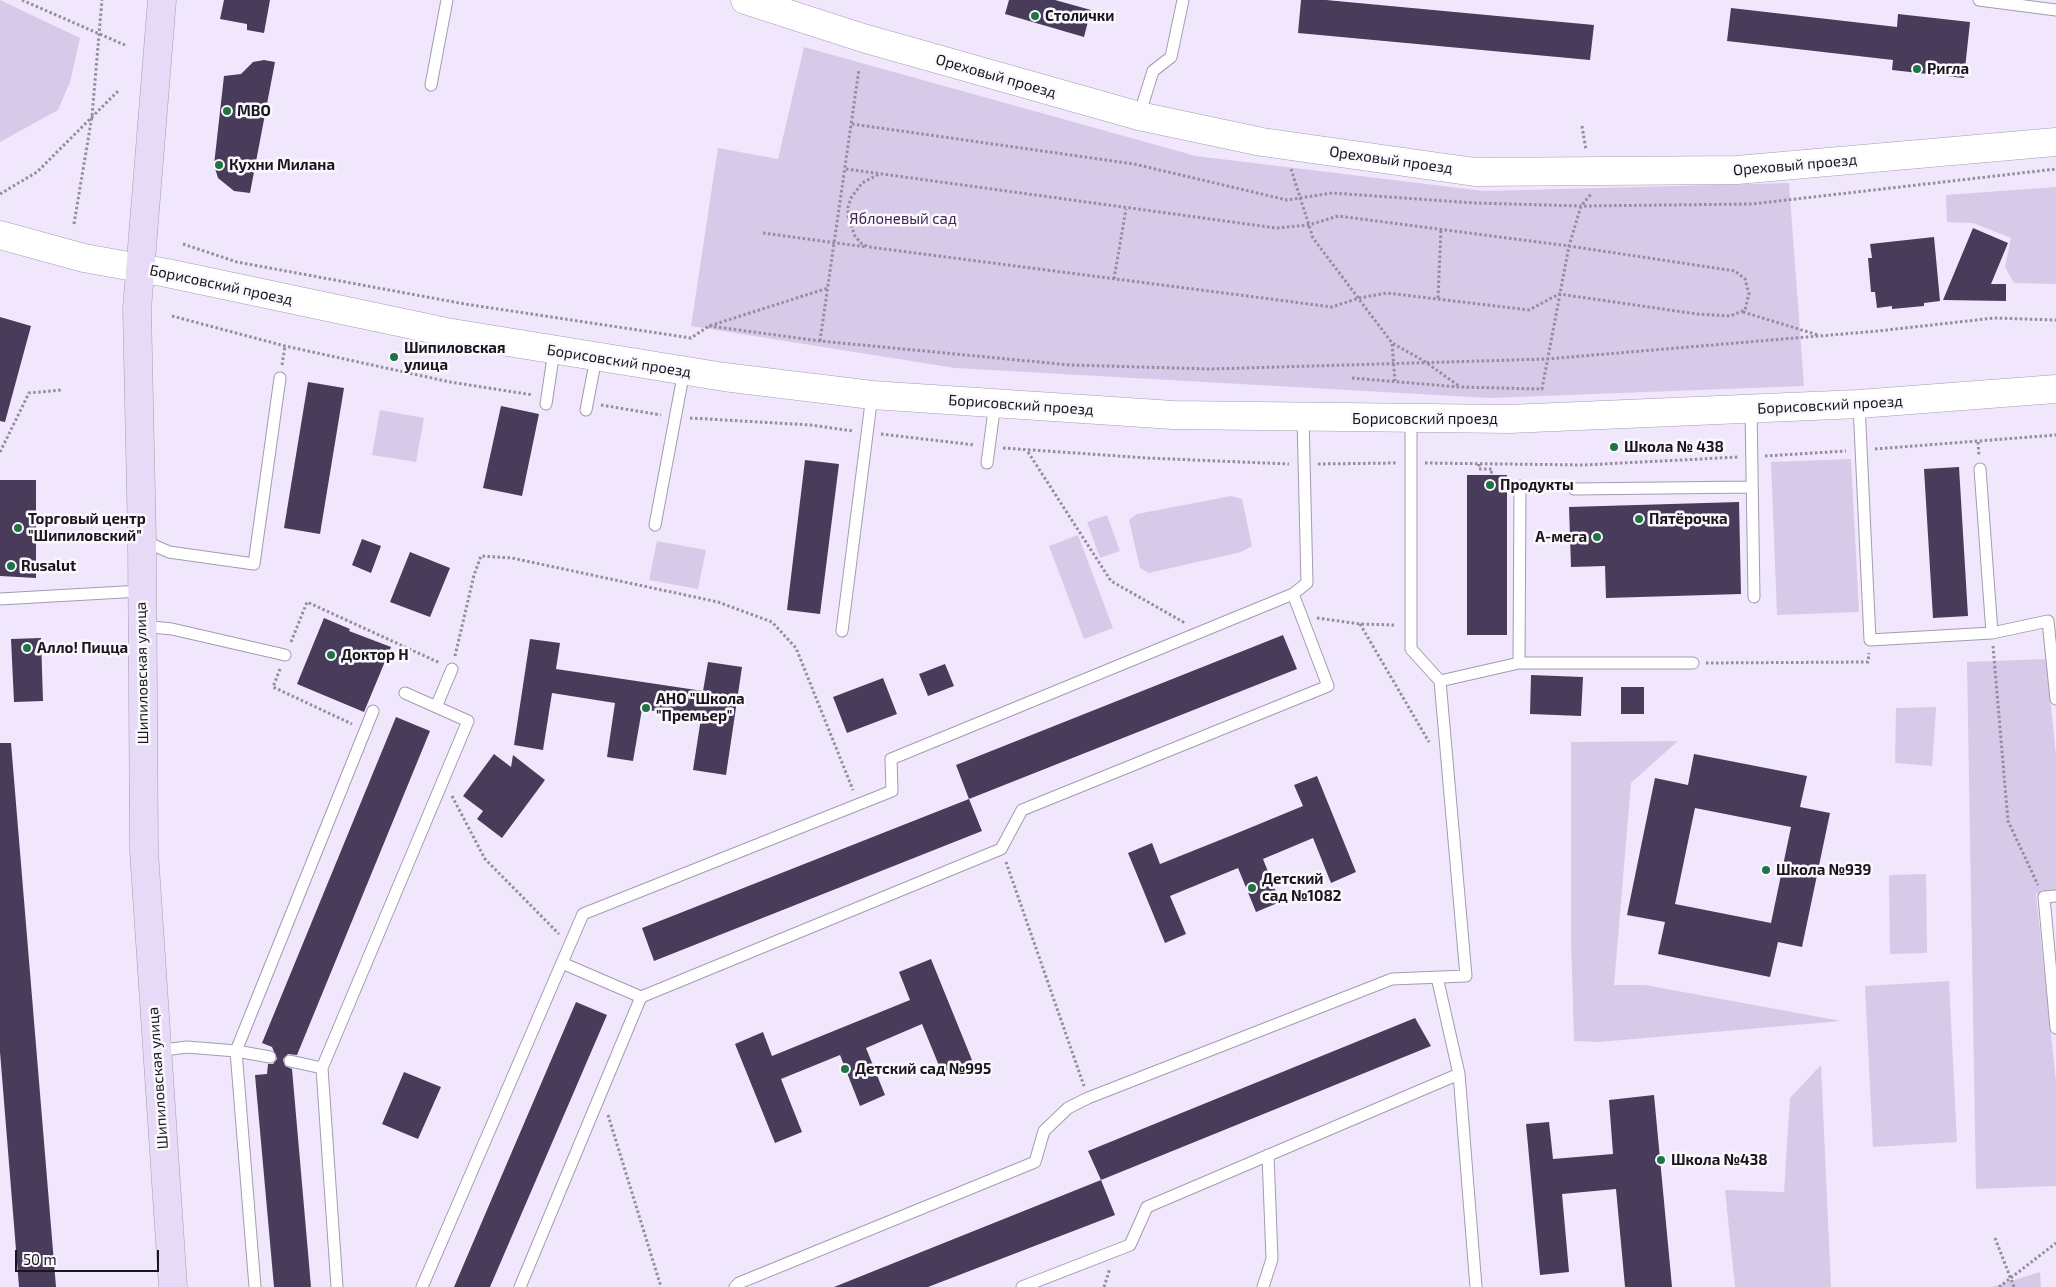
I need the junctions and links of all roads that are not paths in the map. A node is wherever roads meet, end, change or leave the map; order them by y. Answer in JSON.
{"nodes":[{"id":1,"x":162,"y":0,"type":"edge"},
{"id":2,"x":447,"y":0,"type":"edge"},
{"id":3,"x":746,"y":0,"type":"edge"},
{"id":4,"x":1183,"y":0,"type":"edge"},
{"id":5,"x":1979,"y":0,"type":"edge"},
{"id":6,"x":2056,"y":10,"type":"edge"},
{"id":7,"x":431,"y":85,"type":"dead end"},
{"id":8,"x":1139,"y":116,"type":"junction"},
{"id":9,"x":2056,"y":142,"type":"edge"},
{"id":10,"x":0,"y":235,"type":"edge"},
{"id":11,"x":139,"y":268,"type":"junction"},
{"id":12,"x":554,"y":351,"type":"junction"},
{"id":13,"x":596,"y":358,"type":"junction"},
{"id":14,"x":684,"y":371,"type":"junction"},
{"id":15,"x":280,"y":378,"type":"dead end"},
{"id":16,"x":2056,"y":389,"type":"edge"},
{"id":17,"x":872,"y":395,"type":"junction"},
{"id":18,"x":995,"y":403,"type":"junction"},
{"id":19,"x":546,"y":404,"type":"dead end"},
{"id":20,"x":1859,"y":404,"type":"junction"},
{"id":21,"x":1751,"y":409,"type":"junction"},
{"id":22,"x":586,"y":410,"type":"dead end"},
{"id":23,"x":1303,"y":418,"type":"junction"},
{"id":24,"x":1411,"y":419,"type":"junction"},
{"id":25,"x":987,"y":463,"type":"dead end"},
{"id":26,"x":1980,"y":469,"type":"dead end"},
{"id":27,"x":1520,"y":486,"type":"dead end"},
{"id":28,"x":1751,"y":488,"type":"junction"},
{"id":29,"x":1574,"y":489,"type":"dead end"},
{"id":30,"x":655,"y":525,"type":"dead end"},
{"id":31,"x":142,"y":540,"type":"junction"},
{"id":32,"x":141,"y":591,"type":"junction"},
{"id":33,"x":1292,"y":594,"type":"junction"},
{"id":34,"x":1754,"y":597,"type":"dead end"},
{"id":35,"x":0,"y":599,"type":"edge"},
{"id":36,"x":2052,"y":621,"type":"edge"},
{"id":37,"x":142,"y":626,"type":"junction"},
{"id":38,"x":842,"y":631,"type":"dead end"},
{"id":39,"x":1992,"y":633,"type":"junction"},
{"id":40,"x":285,"y":655,"type":"road end"},
{"id":41,"x":1519,"y":663,"type":"junction"},
{"id":42,"x":1693,"y":663,"type":"road end"},
{"id":43,"x":452,"y":669,"type":"road end"},
{"id":44,"x":1440,"y":681,"type":"junction"},
{"id":45,"x":406,"y":693,"type":"dead end"},
{"id":46,"x":2056,"y":699,"type":"edge"},
{"id":47,"x":436,"y":707,"type":"junction"},
{"id":48,"x":373,"y":711,"type":"dead end"},
{"id":49,"x":2056,"y":896,"type":"edge"},
{"id":50,"x":562,"y":963,"type":"junction"},
{"id":51,"x":1437,"y":977,"type":"junction"},
{"id":52,"x":642,"y":997,"type":"junction"},
{"id":53,"x":2056,"y":1028,"type":"edge"},
{"id":54,"x":156,"y":1051,"type":"junction"},
{"id":55,"x":236,"y":1051,"type":"junction"},
{"id":56,"x":270,"y":1057,"type":"dead end"},
{"id":57,"x":290,"y":1061,"type":"dead end"},
{"id":58,"x":322,"y":1068,"type":"junction"},
{"id":59,"x":1459,"y":1074,"type":"junction"},
{"id":60,"x":1268,"y":1155,"type":"junction"},
{"id":61,"x":172,"y":1287,"type":"edge"},
{"id":62,"x":255,"y":1287,"type":"edge"},
{"id":63,"x":337,"y":1287,"type":"edge"},
{"id":64,"x":422,"y":1287,"type":"edge"},
{"id":65,"x":520,"y":1287,"type":"edge"},
{"id":66,"x":735,"y":1287,"type":"edge"},
{"id":67,"x":1022,"y":1287,"type":"edge"},
{"id":68,"x":1263,"y":1287,"type":"edge"},
{"id":69,"x":1476,"y":1287,"type":"edge"}],
"edges":[{"from":1,"to":11,"type":"main road","name":"Шипиловская улица"},
{"from":2,"to":7,"type":"lane"},
{"from":3,"to":8,"type":"street","name":"Ореховый проезд"},
{"from":4,"to":8,"type":"lane"},
{"from":5,"to":6,"type":"lane"},
{"from":8,"to":9,"type":"street","name":"Ореховый проезд"},
{"from":10,"to":11,"type":"street","name":"Борисовский проезд"},
{"from":11,"to":12,"type":"street","name":"Борисовский проезд"},
{"from":11,"to":31,"type":"main road","name":"Шипиловская улица"},
{"from":12,"to":13,"type":"street","name":"Борисовский проезд"},
{"from":12,"to":19,"type":"lane"},
{"from":13,"to":14,"type":"street","name":"Борисовский проезд"},
{"from":13,"to":22,"type":"lane"},
{"from":14,"to":17,"type":"street","name":"Борисовский проезд"},
{"from":14,"to":30,"type":"lane"},
{"from":15,"to":31,"type":"lane"},
{"from":16,"to":20,"type":"street","name":"Борисовский проезд"},
{"from":17,"to":18,"type":"street","name":"Борисовский проезд"},
{"from":17,"to":38,"type":"lane"},
{"from":18,"to":23,"type":"street","name":"Борисовский проезд"},
{"from":18,"to":25,"type":"lane"},
{"from":20,"to":21,"type":"street","name":"Борисовский проезд"},
{"from":20,"to":39,"type":"lane"},
{"from":21,"to":24,"type":"street","name":"Борисовский проезд"},
{"from":21,"to":28,"type":"lane"},
{"from":23,"to":24,"type":"street","name":"Борисовский проезд"},
{"from":23,"to":33,"type":"lane"},
{"from":24,"to":44,"type":"lane"},
{"from":26,"to":39,"type":"lane"},
{"from":27,"to":41,"type":"lane"},
{"from":28,"to":29,"type":"lane"},
{"from":28,"to":34,"type":"lane"},
{"from":31,"to":32,"type":"main road","name":"Шипиловская улица"},
{"from":32,"to":35,"type":"lane"},
{"from":32,"to":37,"type":"main road","name":"Шипиловская улица"},
{"from":33,"to":50,"type":"lane"},
{"from":33,"to":52,"type":"lane"},
{"from":36,"to":39,"type":"lane"},
{"from":36,"to":46,"type":"lane"},
{"from":37,"to":40,"type":"lane"},
{"from":37,"to":54,"type":"main road","name":"Шипиловская улица"},
{"from":41,"to":42,"type":"lane"},
{"from":41,"to":44,"type":"lane"},
{"from":43,"to":47,"type":"lane"},
{"from":44,"to":51,"type":"lane"},
{"from":45,"to":47,"type":"lane"},
{"from":47,"to":58,"type":"lane"},
{"from":48,"to":55,"type":"lane"},
{"from":49,"to":53,"type":"lane"},
{"from":50,"to":52,"type":"lane"},
{"from":50,"to":64,"type":"lane"},
{"from":51,"to":59,"type":"lane"},
{"from":51,"to":66,"type":"lane"},
{"from":52,"to":65,"type":"lane"},
{"from":54,"to":55,"type":"lane"},
{"from":54,"to":61,"type":"main road","name":"Шипиловская улица"},
{"from":55,"to":56,"type":"lane"},
{"from":55,"to":62,"type":"lane"},
{"from":57,"to":58,"type":"lane"},
{"from":58,"to":63,"type":"lane"},
{"from":59,"to":60,"type":"lane"},
{"from":59,"to":69,"type":"lane"},
{"from":60,"to":67,"type":"lane"},
{"from":60,"to":68,"type":"lane"}]}
